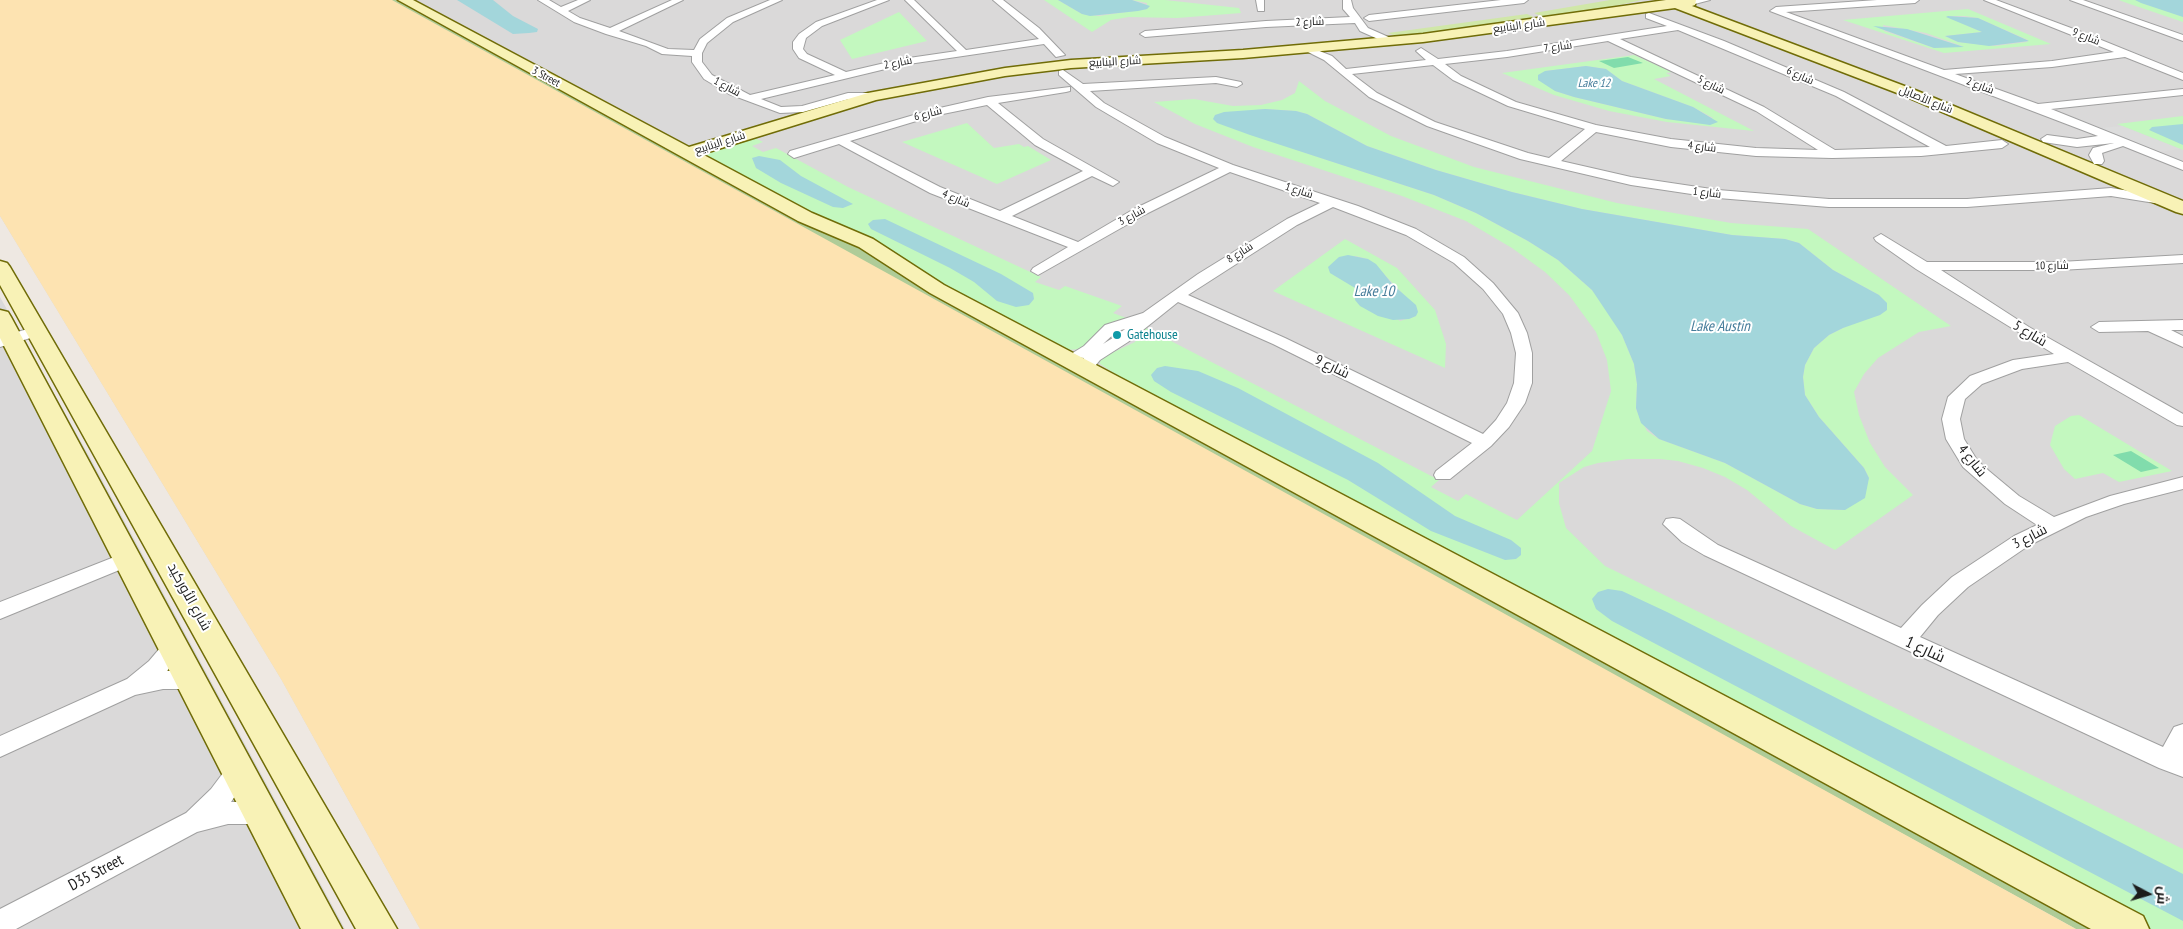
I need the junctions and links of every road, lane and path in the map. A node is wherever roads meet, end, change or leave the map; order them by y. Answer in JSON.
{"nodes":[{"id":1,"x":404,"y":0,"type":"edge"},
{"id":2,"x":542,"y":0,"type":"edge"},
{"id":3,"x":586,"y":0,"type":"edge"},
{"id":4,"x":679,"y":0,"type":"edge"},
{"id":5,"x":778,"y":0,"type":"edge"},
{"id":6,"x":885,"y":0,"type":"edge"},
{"id":7,"x":909,"y":0,"type":"edge"},
{"id":8,"x":997,"y":0,"type":"edge"},
{"id":9,"x":1347,"y":0,"type":"edge"},
{"id":10,"x":1438,"y":0,"type":"edge"},
{"id":11,"x":1524,"y":0,"type":"edge"},
{"id":12,"x":1915,"y":0,"type":"edge"},
{"id":13,"x":1988,"y":0,"type":"edge"},
{"id":14,"x":2074,"y":0,"type":"edge"},
{"id":15,"x":1681,"y":1,"type":"edge"},
{"id":16,"x":1444,"y":10,"type":"junction"},
{"id":17,"x":559,"y":11,"type":"junction"},
{"id":18,"x":1649,"y":16,"type":"dead end"},
{"id":19,"x":1363,"y":22,"type":"junction"},
{"id":20,"x":1680,"y":27,"type":"junction"},
{"id":21,"x":609,"y":32,"type":"junction"},
{"id":22,"x":1145,"y":34,"type":"dead end"},
{"id":23,"x":2183,"y":38,"type":"edge"},
{"id":24,"x":1611,"y":40,"type":"junction"},
{"id":25,"x":1048,"y":41,"type":"junction"},
{"id":26,"x":1394,"y":41,"type":"junction"},
{"id":27,"x":1335,"y":47,"type":"junction"},
{"id":28,"x":1308,"y":49,"type":"junction"},
{"id":29,"x":697,"y":52,"type":"junction"},
{"id":30,"x":963,"y":52,"type":"junction"},
{"id":31,"x":1422,"y":52,"type":"dead end"},
{"id":32,"x":2127,"y":53,"type":"junction"},
{"id":33,"x":1060,"y":55,"type":"dead end"},
{"id":34,"x":1436,"y":63,"type":"junction"},
{"id":35,"x":1340,"y":69,"type":"junction"},
{"id":36,"x":1941,"y":72,"type":"junction"},
{"id":37,"x":1063,"y":73,"type":"dead end"},
{"id":38,"x":842,"y":74,"type":"junction"},
{"id":39,"x":2183,"y":77,"type":"edge"},
{"id":40,"x":1237,"y":84,"type":"dead end"},
{"id":41,"x":1072,"y":89,"type":"junction"},
{"id":42,"x":2183,"y":92,"type":"edge"},
{"id":43,"x":750,"y":98,"type":"junction"},
{"id":44,"x":988,"y":100,"type":"junction"},
{"id":45,"x":2035,"y":107,"type":"junction"},
{"id":46,"x":779,"y":117,"type":"junction"},
{"id":47,"x":1594,"y":128,"type":"junction"},
{"id":48,"x":2112,"y":138,"type":"junction"},
{"id":49,"x":2047,"y":139,"type":"junction"},
{"id":50,"x":839,"y":140,"type":"junction"},
{"id":51,"x":2083,"y":143,"type":"junction"},
{"id":52,"x":2002,"y":144,"type":"dead end"},
{"id":53,"x":2131,"y":145,"type":"junction"},
{"id":54,"x":1944,"y":150,"type":"junction"},
{"id":55,"x":688,"y":153,"type":"junction"},
{"id":56,"x":794,"y":154,"type":"dead end"},
{"id":57,"x":1832,"y":154,"type":"junction"},
{"id":58,"x":2101,"y":161,"type":"junction"},
{"id":59,"x":1551,"y":163,"type":"junction"},
{"id":60,"x":2183,"y":166,"type":"edge"},
{"id":61,"x":1229,"y":168,"type":"junction"},
{"id":62,"x":1092,"y":171,"type":"junction"},
{"id":63,"x":1113,"y":182,"type":"dead end"},
{"id":64,"x":2102,"y":192,"type":"junction"},
{"id":65,"x":1332,"y":202,"type":"junction"},
{"id":66,"x":2179,"y":202,"type":"edge"},
{"id":67,"x":999,"y":217,"type":"junction"},
{"id":68,"x":1881,"y":238,"type":"dead end"},
{"id":69,"x":1077,"y":246,"type":"junction"},
{"id":70,"x":2183,"y":258,"type":"edge"},
{"id":71,"x":0,"y":266,"type":"edge"},
{"id":72,"x":1921,"y":266,"type":"junction"},
{"id":73,"x":1038,"y":271,"type":"dead end"},
{"id":74,"x":1176,"y":295,"type":"junction"},
{"id":75,"x":2183,"y":325,"type":"edge"},
{"id":76,"x":2151,"y":326,"type":"junction"},
{"id":77,"x":2099,"y":327,"type":"dead end"},
{"id":78,"x":1127,"y":328,"type":"junction"},
{"id":79,"x":12,"y":332,"type":"edge"},
{"id":80,"x":1099,"y":338,"type":"junction"},
{"id":81,"x":2183,"y":342,"type":"edge"},
{"id":82,"x":1114,"y":345,"type":"junction"},
{"id":83,"x":2069,"y":357,"type":"junction"},
{"id":84,"x":1075,"y":363,"type":"junction"},
{"id":85,"x":2183,"y":421,"type":"edge"},
{"id":86,"x":1485,"y":442,"type":"junction"},
{"id":87,"x":1443,"y":475,"type":"dead end"},
{"id":88,"x":2183,"y":483,"type":"edge"},
{"id":89,"x":1673,"y":524,"type":"dead end"},
{"id":90,"x":2053,"y":526,"type":"junction"},
{"id":91,"x":127,"y":559,"type":"junction"},
{"id":92,"x":180,"y":582,"type":"junction"},
{"id":93,"x":0,"y":610,"type":"edge"},
{"id":94,"x":1904,"y":640,"type":"junction"},
{"id":95,"x":174,"y":647,"type":"junction"},
{"id":96,"x":192,"y":680,"type":"junction"},
{"id":97,"x":130,"y":687,"type":"junction"},
{"id":98,"x":2183,"y":734,"type":"edge"},
{"id":99,"x":0,"y":747,"type":"edge"},
{"id":100,"x":2176,"y":764,"type":"edge"},
{"id":101,"x":238,"y":772,"type":"junction"},
{"id":102,"x":261,"y":813,"type":"junction"},
{"id":103,"x":191,"y":822,"type":"junction"},
{"id":104,"x":0,"y":923,"type":"edge"},
{"id":105,"x":322,"y":929,"type":"edge"},
{"id":106,"x":377,"y":929,"type":"edge"},
{"id":107,"x":2129,"y":929,"type":"edge"}],
"edges":[{"from":1,"to":55,"type":"street","name":"3 Street"},
{"from":2,"to":17,"type":"street"},
{"from":3,"to":17,"type":"street"},
{"from":4,"to":21,"type":"street"},
{"from":5,"to":29,"type":"street"},
{"from":6,"to":38,"type":"street"},
{"from":7,"to":30,"type":"street"},
{"from":8,"to":25,"type":"street"},
{"from":9,"to":19,"type":"street"},
{"from":10,"to":16,"type":"street"},
{"from":11,"to":16,"type":"street"},
{"from":12,"to":36,"type":"street","name":"شارع 2"},
{"from":13,"to":32,"type":"street","name":"شارع 9"},
{"from":14,"to":23,"type":"street"},
{"from":15,"to":26,"type":"street","name":"شارع الينابيع"},
{"from":15,"to":49,"type":"street","name":"شارع الأصايل"},
{"from":15,"to":58,"type":"street","name":"شارع الأصايل"},
{"from":16,"to":19,"type":"street"},
{"from":17,"to":21,"type":"street"},
{"from":18,"to":20,"type":"street","name":"شارع 6"},
{"from":19,"to":22,"type":"street","name":"شارع 2"},
{"from":19,"to":26,"type":"street"},
{"from":20,"to":24,"type":"street","name":"شارع 7"},
{"from":20,"to":54,"type":"street","name":"شارع 6"},
{"from":21,"to":29,"type":"street"},
{"from":24,"to":34,"type":"street","name":"شارع 7"},
{"from":24,"to":57,"type":"street","name":"شارع 5"},
{"from":25,"to":30,"type":"street","name":"شارع 2"},
{"from":25,"to":33,"type":"street"},
{"from":26,"to":27,"type":"street","name":"شارع الينابيع"},
{"from":27,"to":28,"type":"street","name":"شارع الينابيع"},
{"from":27,"to":35,"type":"street"},
{"from":28,"to":35,"type":"street","name":"شارع 1"},
{"from":28,"to":46,"type":"street","name":"شارع الينابيع"},
{"from":29,"to":43,"type":"street","name":"شارع 1"},
{"from":30,"to":38,"type":"street","name":"شارع 2"},
{"from":31,"to":34,"type":"street","name":"شارع 4"},
{"from":32,"to":36,"type":"street"},
{"from":32,"to":39,"type":"street","name":"شارع 9"},
{"from":34,"to":35,"type":"street"},
{"from":34,"to":47,"type":"street","name":"شارع 4"},
{"from":35,"to":59,"type":"street","name":"شارع 1"},
{"from":36,"to":45,"type":"street","name":"شارع 2"},
{"from":37,"to":41,"type":"street","name":"شارع 1"},
{"from":38,"to":43,"type":"street","name":"شارع 2"},
{"from":40,"to":41,"type":"street"},
{"from":41,"to":44,"type":"street","name":"شارع 6"},
{"from":41,"to":61,"type":"street","name":"شارع 1"},
{"from":42,"to":45,"type":"street"},
{"from":43,"to":46,"type":"street","name":"شارع 1"},
{"from":44,"to":50,"type":"street","name":"شارع 6"},
{"from":44,"to":62,"type":"street"},
{"from":45,"to":48,"type":"street","name":"شارع 2"},
{"from":46,"to":55,"type":"street","name":"شارع الينابيع"},
{"from":47,"to":57,"type":"street","name":"شارع 4"},
{"from":47,"to":59,"type":"street"},
{"from":48,"to":51,"type":"street"},
{"from":48,"to":53,"type":"street","name":"شارع 2"},
{"from":49,"to":51,"type":"street"},
{"from":49,"to":58,"type":"street","name":"شارع الأصايل"},
{"from":50,"to":56,"type":"street","name":"شارع 6"},
{"from":50,"to":67,"type":"street","name":"شارع 4"},
{"from":51,"to":58,"type":"street"},
{"from":52,"to":54,"type":"street","name":"شارع 4"},
{"from":53,"to":58,"type":"street"},
{"from":53,"to":60,"type":"street","name":"شارع 2"},
{"from":54,"to":57,"type":"street","name":"شارع 4"},
{"from":55,"to":84,"type":"street","name":"3 Street"},
{"from":58,"to":64,"type":"street"},
{"from":58,"to":66,"type":"street","name":"شارع الأصايل"},
{"from":59,"to":64,"type":"street","name":"شارع 1"},
{"from":61,"to":65,"type":"street","name":"شارع 1"},
{"from":61,"to":69,"type":"street","name":"شارع 3"},
{"from":62,"to":63,"type":"street"},
{"from":62,"to":67,"type":"street"},
{"from":64,"to":66,"type":"street","name":"شارع 1"},
{"from":65,"to":74,"type":"street","name":"شارع 8"},
{"from":65,"to":86,"type":"street","name":"شارع 1"},
{"from":67,"to":69,"type":"street","name":"شارع 4"},
{"from":68,"to":72,"type":"street","name":"شارع 5"},
{"from":69,"to":73,"type":"street","name":"شارع 3"},
{"from":70,"to":72,"type":"street","name":"شارع 10"},
{"from":71,"to":79,"type":"street","name":"شارع الأوركيد"},
{"from":72,"to":83,"type":"street","name":"شارع 5"},
{"from":74,"to":78,"type":"street","name":"شارع 8"},
{"from":74,"to":86,"type":"street","name":"شارع 9"},
{"from":75,"to":76,"type":"street"},
{"from":76,"to":77,"type":"street"},
{"from":76,"to":81,"type":"street"},
{"from":78,"to":80,"type":"street","name":"شارع 8"},
{"from":78,"to":82,"type":"street","name":"شارع 8"},
{"from":79,"to":91,"type":"street","name":"شارع الأوركيد"},
{"from":79,"to":92,"type":"street","name":"شارع الأوركيد"},
{"from":80,"to":82,"type":"street"},
{"from":80,"to":84,"type":"street","name":"شارع 8"},
{"from":82,"to":84,"type":"street","name":"شارع 8"},
{"from":83,"to":85,"type":"street","name":"شارع 5"},
{"from":83,"to":90,"type":"street","name":"شارع 4"},
{"from":84,"to":107,"type":"street","name":"3 Street"},
{"from":86,"to":87,"type":"street","name":"شارع 1"},
{"from":88,"to":90,"type":"street","name":"شارع 3"},
{"from":89,"to":94,"type":"street","name":"شارع 1"},
{"from":90,"to":94,"type":"street","name":"شارع 3"},
{"from":91,"to":92,"type":"street"},
{"from":91,"to":93,"type":"street"},
{"from":91,"to":95,"type":"street","name":"شارع الأوركيد"},
{"from":92,"to":106,"type":"street","name":"شارع الأوركيد"},
{"from":94,"to":100,"type":"street","name":"شارع 1"},
{"from":95,"to":96,"type":"street","name":"شارع الأوركيد"},
{"from":95,"to":97,"type":"street"},
{"from":96,"to":97,"type":"street"},
{"from":96,"to":101,"type":"street","name":"شارع الأوركيد"},
{"from":97,"to":99,"type":"street"},
{"from":98,"to":100,"type":"street"},
{"from":101,"to":102,"type":"street","name":"شارع الأوركيد"},
{"from":101,"to":103,"type":"street","name":"D35 Street"},
{"from":102,"to":103,"type":"street","name":"D35 Street"},
{"from":102,"to":105,"type":"street","name":"شارع الأوركيد"},
{"from":103,"to":104,"type":"street","name":"D35 Street"}]}
